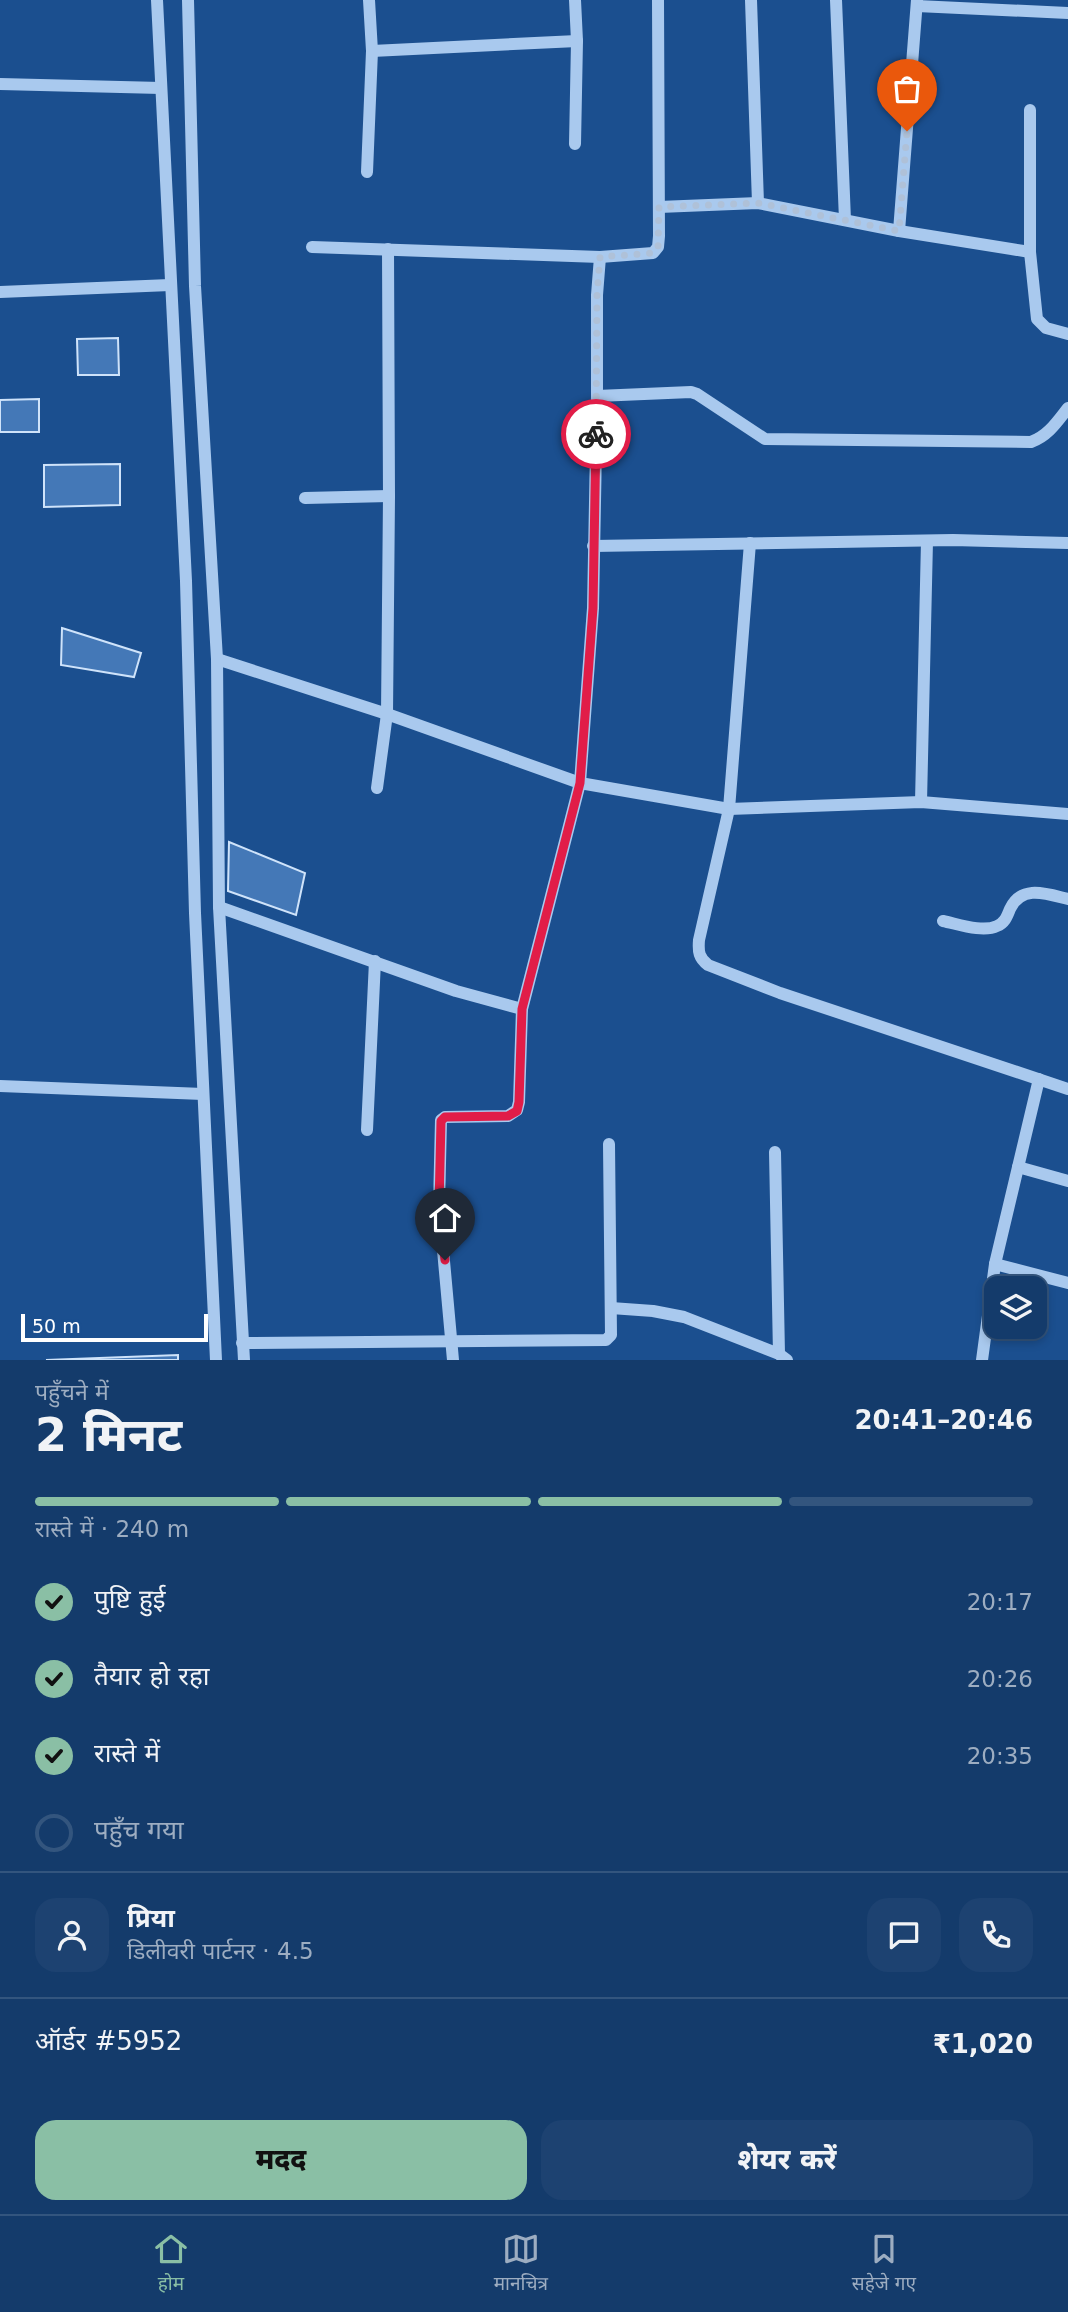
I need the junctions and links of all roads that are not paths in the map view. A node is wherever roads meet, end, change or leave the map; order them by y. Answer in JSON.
{"nodes":[{"id":1,"x":157,"y":0,"type":"edge"},
{"id":2,"x":188,"y":0,"type":"edge"},
{"id":3,"x":369,"y":0,"type":"edge"},
{"id":4,"x":575,"y":0,"type":"edge"},
{"id":5,"x":657,"y":0,"type":"edge"},
{"id":6,"x":751,"y":0,"type":"edge"},
{"id":7,"x":836,"y":0,"type":"edge"},
{"id":8,"x":917,"y":3,"type":"edge"},
{"id":9,"x":1002,"y":4,"type":"edge"},
{"id":10,"x":1067,"y":9,"type":"edge"},
{"id":11,"x":577,"y":41,"type":"junction"},
{"id":12,"x":372,"y":51,"type":"junction"},
{"id":13,"x":0,"y":84,"type":"edge"},
{"id":14,"x":161,"y":88,"type":"junction"},
{"id":15,"x":1030,"y":110,"type":"dead end"},
{"id":16,"x":575,"y":144,"type":"dead end"},
{"id":17,"x":368,"y":172,"type":"dead end"},
{"id":18,"x":758,"y":203,"type":"junction"},
{"id":19,"x":659,"y":207,"type":"junction"},
{"id":20,"x":845,"y":220,"type":"junction"},
{"id":21,"x":899,"y":231,"type":"junction"},
{"id":22,"x":312,"y":247,"type":"dead end"},
{"id":23,"x":388,"y":249,"type":"junction"},
{"id":24,"x":1030,"y":252,"type":"junction"},
{"id":25,"x":600,"y":257,"type":"junction"},
{"id":26,"x":170,"y":285,"type":"junction"},
{"id":27,"x":0,"y":292,"type":"edge"},
{"id":28,"x":1068,"y":334,"type":"edge"},
{"id":29,"x":597,"y":396,"type":"junction"},
{"id":30,"x":1068,"y":408,"type":"edge"},
{"id":31,"x":389,"y":496,"type":"junction"},
{"id":32,"x":305,"y":498,"type":"dead end"},
{"id":33,"x":927,"y":541,"type":"junction"},
{"id":34,"x":750,"y":543,"type":"junction"},
{"id":35,"x":1068,"y":543,"type":"edge"},
{"id":36,"x":593,"y":546,"type":"junction"},
{"id":37,"x":217,"y":659,"type":"junction"},
{"id":38,"x":387,"y":715,"type":"junction"},
{"id":39,"x":580,"y":783,"type":"junction"},
{"id":40,"x":377,"y":788,"type":"dead end"},
{"id":41,"x":921,"y":802,"type":"junction"},
{"id":42,"x":729,"y":809,"type":"junction"},
{"id":43,"x":1068,"y":814,"type":"edge"},
{"id":44,"x":1068,"y":899,"type":"edge"},
{"id":45,"x":219,"y":907,"type":"junction"},
{"id":46,"x":943,"y":921,"type":"dead end"},
{"id":47,"x":374,"y":961,"type":"junction"},
{"id":48,"x":522,"y":1009,"type":"junction"},
{"id":49,"x":1039,"y":1079,"type":"junction"},
{"id":50,"x":0,"y":1086,"type":"edge"},
{"id":51,"x":1068,"y":1089,"type":"edge"},
{"id":52,"x":203,"y":1094,"type":"junction"},
{"id":53,"x":367,"y":1130,"type":"dead end"},
{"id":54,"x":608,"y":1144,"type":"dead end"},
{"id":55,"x":775,"y":1152,"type":"dead end"},
{"id":56,"x":1018,"y":1167,"type":"junction"},
{"id":57,"x":1068,"y":1181,"type":"edge"},
{"id":58,"x":995,"y":1264,"type":"junction"},
{"id":59,"x":1068,"y":1283,"type":"edge"},
{"id":60,"x":611,"y":1308,"type":"junction"},
{"id":61,"x":453,"y":1341,"type":"junction"},
{"id":62,"x":242,"y":1343,"type":"junction"},
{"id":63,"x":783,"y":1357,"type":"edge"},
{"id":64,"x":216,"y":1360,"type":"edge"},
{"id":65,"x":244,"y":1360,"type":"edge"},
{"id":66,"x":453,"y":1360,"type":"edge"},
{"id":67,"x":982,"y":1360,"type":"edge"}],
"edges":[{"from":1,"to":14,"type":"street"},
{"from":2,"to":37,"type":"street"},
{"from":3,"to":12,"type":"street"},
{"from":4,"to":11,"type":"street"},
{"from":5,"to":19,"type":"street"},
{"from":6,"to":18,"type":"street"},
{"from":7,"to":20,"type":"street"},
{"from":8,"to":9,"type":"street"},
{"from":8,"to":21,"type":"street"},
{"from":9,"to":10,"type":"street"},
{"from":11,"to":12,"type":"street"},
{"from":11,"to":16,"type":"street"},
{"from":12,"to":17,"type":"street"},
{"from":13,"to":14,"type":"street"},
{"from":14,"to":26,"type":"street"},
{"from":15,"to":24,"type":"street"},
{"from":18,"to":19,"type":"street"},
{"from":18,"to":20,"type":"street"},
{"from":19,"to":25,"type":"street"},
{"from":20,"to":21,"type":"street"},
{"from":21,"to":24,"type":"street"},
{"from":22,"to":23,"type":"street"},
{"from":23,"to":25,"type":"street"},
{"from":23,"to":31,"type":"street"},
{"from":24,"to":28,"type":"street"},
{"from":25,"to":29,"type":"street"},
{"from":26,"to":27,"type":"street"},
{"from":26,"to":52,"type":"street"},
{"from":29,"to":30,"type":"street"},
{"from":29,"to":36,"type":"street"},
{"from":31,"to":32,"type":"street"},
{"from":31,"to":38,"type":"street"},
{"from":33,"to":34,"type":"street"},
{"from":33,"to":35,"type":"street"},
{"from":33,"to":41,"type":"street"},
{"from":34,"to":36,"type":"street"},
{"from":34,"to":42,"type":"street"},
{"from":36,"to":39,"type":"street"},
{"from":37,"to":38,"type":"street"},
{"from":37,"to":45,"type":"street"},
{"from":38,"to":39,"type":"street"},
{"from":38,"to":40,"type":"street"},
{"from":39,"to":42,"type":"street"},
{"from":39,"to":48,"type":"street"},
{"from":41,"to":42,"type":"street"},
{"from":41,"to":43,"type":"street"},
{"from":42,"to":49,"type":"street"},
{"from":44,"to":46,"type":"street"},
{"from":45,"to":47,"type":"street"},
{"from":45,"to":62,"type":"street"},
{"from":47,"to":48,"type":"street"},
{"from":47,"to":53,"type":"street"},
{"from":48,"to":61,"type":"street"},
{"from":49,"to":51,"type":"street"},
{"from":49,"to":56,"type":"street"},
{"from":50,"to":52,"type":"street"},
{"from":52,"to":64,"type":"street"},
{"from":54,"to":60,"type":"street"},
{"from":55,"to":63,"type":"street"},
{"from":56,"to":57,"type":"street"},
{"from":56,"to":58,"type":"street"},
{"from":58,"to":59,"type":"street"},
{"from":58,"to":67,"type":"street"},
{"from":60,"to":61,"type":"street"},
{"from":60,"to":63,"type":"street"},
{"from":61,"to":62,"type":"street"},
{"from":61,"to":66,"type":"street"},
{"from":62,"to":65,"type":"street"}]}
